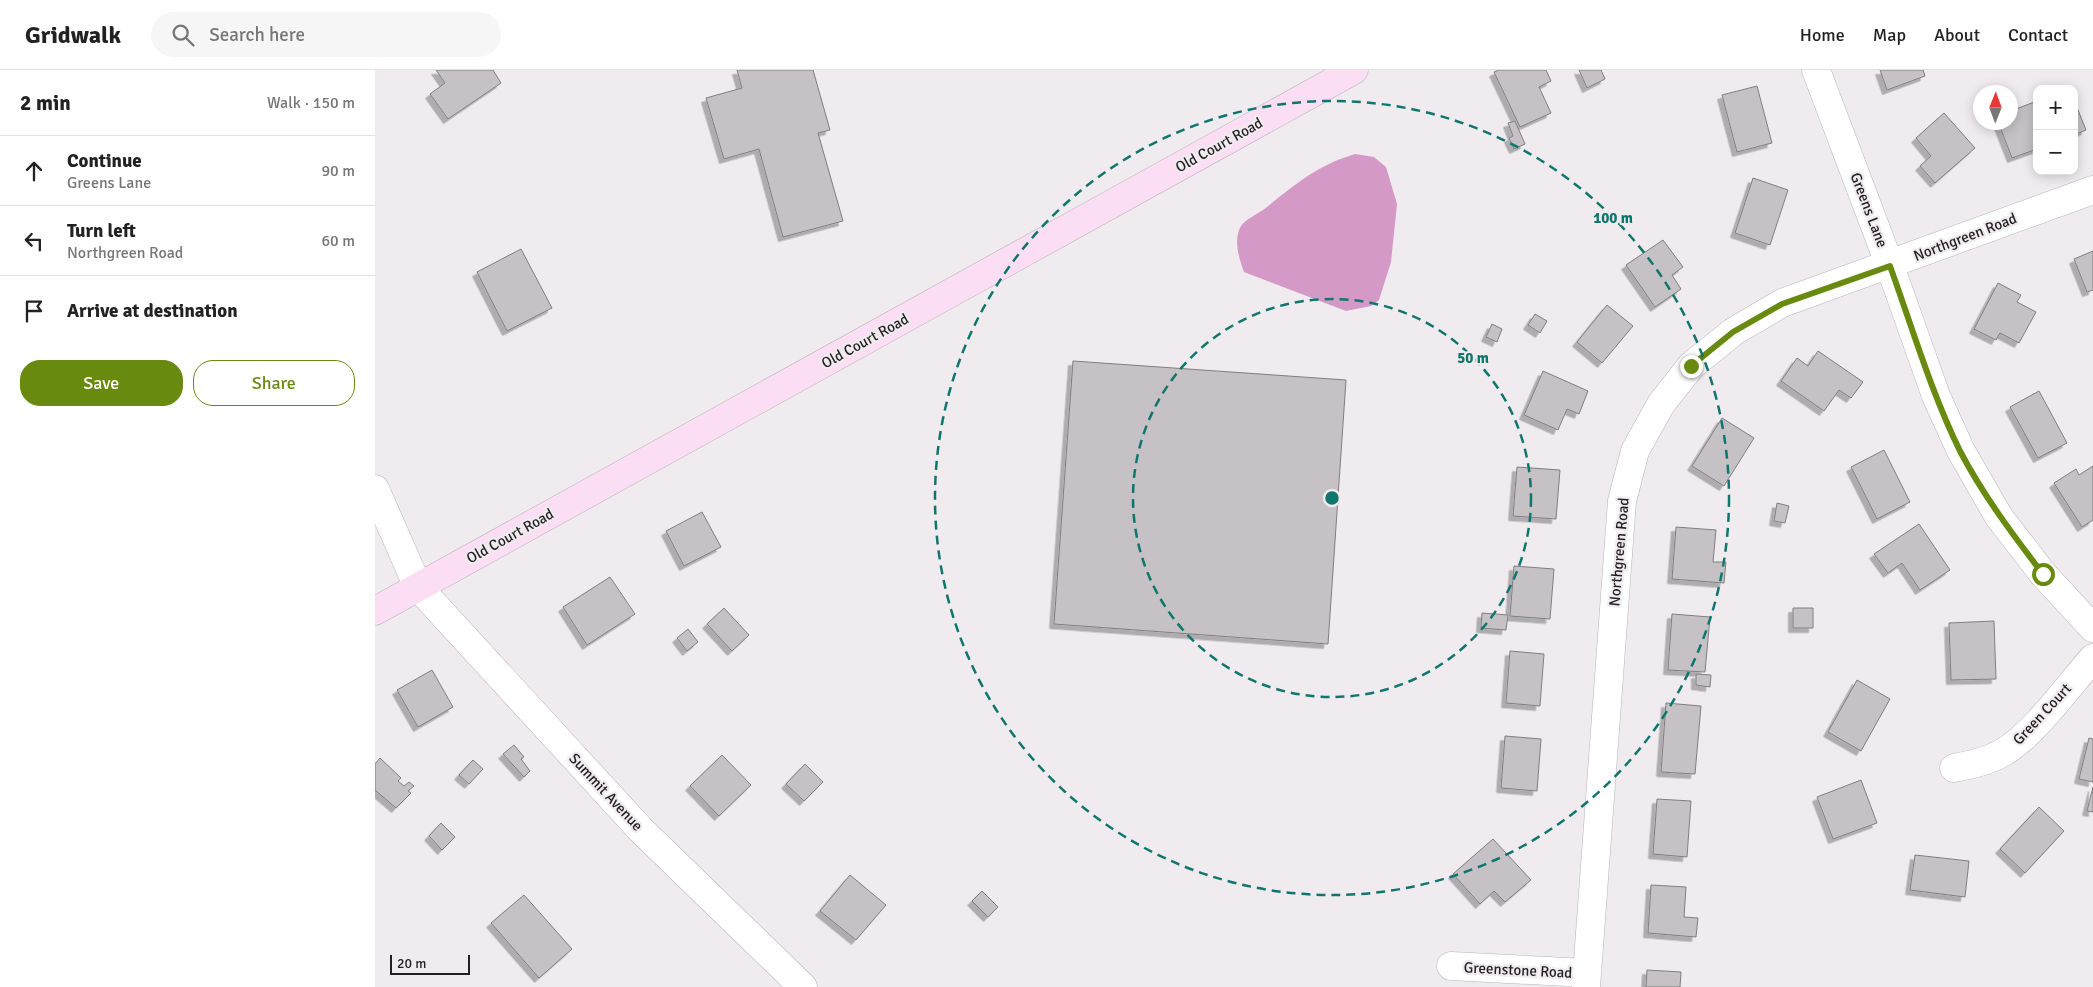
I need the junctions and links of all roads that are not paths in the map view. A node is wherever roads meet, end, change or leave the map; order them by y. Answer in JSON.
{"nodes":[{"id":1,"x":1354,"y":70,"type":"edge"},
{"id":2,"x":1816,"y":70,"type":"edge"},
{"id":3,"x":2093,"y":190,"type":"edge"},
{"id":4,"x":1890,"y":266,"type":"junction"},
{"id":5,"x":375,"y":489,"type":"edge"},
{"id":6,"x":418,"y":587,"type":"junction"},
{"id":7,"x":375,"y":611,"type":"edge"},
{"id":8,"x":2093,"y":628,"type":"edge"},
{"id":9,"x":2093,"y":658,"type":"edge"},
{"id":10,"x":1954,"y":768,"type":"dead end"},
{"id":11,"x":1451,"y":966,"type":"dead end"},
{"id":12,"x":1586,"y":980,"type":"edge"},
{"id":13,"x":803,"y":987,"type":"edge"}],
"edges":[{"from":1,"to":6,"type":"main road","name":"Old Court Road"},
{"from":2,"to":4,"type":"street","name":"Greens Lane"},
{"from":3,"to":4,"type":"street","name":"Northgreen Road"},
{"from":4,"to":8,"type":"street","name":"Greens Lane"},
{"from":4,"to":12,"type":"street","name":"Northgreen Road"},
{"from":5,"to":6,"type":"street","name":"Summit Avenue"},
{"from":6,"to":7,"type":"main road","name":"Old Court Road"},
{"from":6,"to":13,"type":"street","name":"Summit Avenue"},
{"from":9,"to":10,"type":"street","name":"Green Court"},
{"from":11,"to":12,"type":"street","name":"Greenstone Road"}]}
